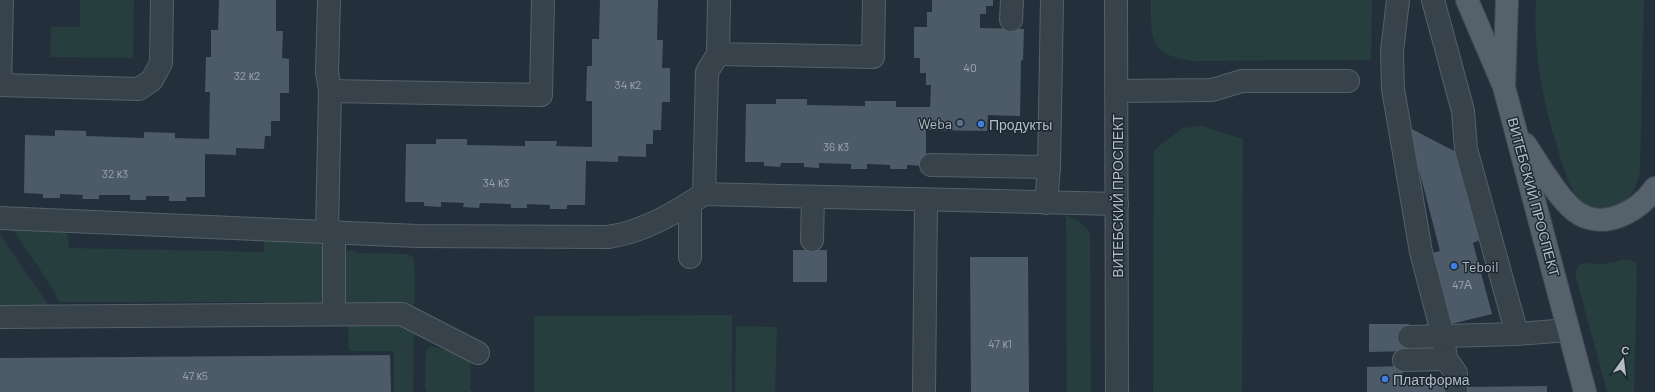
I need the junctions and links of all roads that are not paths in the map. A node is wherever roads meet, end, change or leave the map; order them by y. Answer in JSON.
{"nodes":[{"id":1,"x":2,"y":0,"type":"edge"},
{"id":2,"x":162,"y":0,"type":"edge"},
{"id":3,"x":329,"y":0,"type":"edge"},
{"id":4,"x":543,"y":0,"type":"edge"},
{"id":5,"x":719,"y":0,"type":"edge"},
{"id":6,"x":874,"y":0,"type":"edge"},
{"id":7,"x":1052,"y":0,"type":"edge"},
{"id":8,"x":1116,"y":0,"type":"edge"},
{"id":9,"x":1398,"y":0,"type":"edge"},
{"id":10,"x":1433,"y":0,"type":"edge"},
{"id":11,"x":1467,"y":0,"type":"edge"},
{"id":12,"x":1507,"y":0,"type":"edge"},
{"id":13,"x":718,"y":54,"type":"junction"},
{"id":14,"x":1348,"y":81,"type":"dead end"},
{"id":15,"x":0,"y":85,"type":"edge"},
{"id":16,"x":1504,"y":87,"type":"junction"},
{"id":17,"x":330,"y":91,"type":"junction"},
{"id":18,"x":1117,"y":91,"type":"junction"},
{"id":19,"x":1516,"y":132,"type":"junction"},
{"id":20,"x":931,"y":165,"type":"dead end"},
{"id":21,"x":1049,"y":167,"type":"junction"},
{"id":22,"x":1655,"y":188,"type":"edge"},
{"id":23,"x":813,"y":197,"type":"junction"},
{"id":24,"x":697,"y":199,"type":"junction"},
{"id":25,"x":926,"y":200,"type":"junction"},
{"id":26,"x":1046,"y":203,"type":"junction"},
{"id":27,"x":1117,"y":204,"type":"junction"},
{"id":28,"x":0,"y":218,"type":"edge"},
{"id":29,"x":330,"y":231,"type":"junction"},
{"id":30,"x":812,"y":240,"type":"dead end"},
{"id":31,"x":690,"y":257,"type":"dead end"},
{"id":32,"x":334,"y":314,"type":"junction"},
{"id":33,"x":0,"y":317,"type":"edge"},
{"id":34,"x":1568,"y":330,"type":"junction"},
{"id":35,"x":1517,"y":334,"type":"junction"},
{"id":36,"x":1443,"y":336,"type":"junction"},
{"id":37,"x":1410,"y":337,"type":"dead end"},
{"id":38,"x":478,"y":353,"type":"dead end"},
{"id":39,"x":1446,"y":359,"type":"junction"},
{"id":40,"x":1404,"y":360,"type":"dead end"},
{"id":41,"x":924,"y":392,"type":"edge"},
{"id":42,"x":1117,"y":392,"type":"edge"},
{"id":43,"x":1456,"y":392,"type":"edge"},
{"id":44,"x":1585,"y":392,"type":"edge"}],
"edges":[{"from":1,"to":15,"type":"street"},
{"from":2,"to":15,"type":"street"},
{"from":3,"to":17,"type":"street"},
{"from":4,"to":17,"type":"street"},
{"from":5,"to":13,"type":"street"},
{"from":6,"to":13,"type":"street"},
{"from":7,"to":21,"type":"street"},
{"from":8,"to":18,"type":"street","name":"ВИТЕБСКИЙ ПРОСПЕКТ"},
{"from":9,"to":36,"type":"street"},
{"from":10,"to":35,"type":"street"},
{"from":11,"to":16,"type":"main road"},
{"from":12,"to":16,"type":"main road","name":"ВИТЕБСКИЙ ПРОСПЕКТ"},
{"from":13,"to":24,"type":"street"},
{"from":14,"to":18,"type":"street"},
{"from":16,"to":19,"type":"main road","name":"ВИТЕБСКИЙ ПРОСПЕКТ"},
{"from":17,"to":29,"type":"street"},
{"from":18,"to":27,"type":"street","name":"ВИТЕБСКИЙ ПРОСПЕКТ"},
{"from":19,"to":22,"type":"main road"},
{"from":19,"to":34,"type":"main road","name":"ВИТЕБСКИЙ ПРОСПЕКТ"},
{"from":20,"to":21,"type":"street"},
{"from":21,"to":26,"type":"street"},
{"from":23,"to":24,"type":"street"},
{"from":23,"to":25,"type":"street"},
{"from":23,"to":30,"type":"street"},
{"from":24,"to":29,"type":"street"},
{"from":24,"to":31,"type":"street"},
{"from":25,"to":26,"type":"street"},
{"from":25,"to":41,"type":"street"},
{"from":26,"to":27,"type":"street"},
{"from":27,"to":42,"type":"street","name":"ВИТЕБСКИЙ ПРОСПЕКТ"},
{"from":28,"to":29,"type":"street"},
{"from":29,"to":32,"type":"street"},
{"from":32,"to":33,"type":"street"},
{"from":32,"to":38,"type":"street"},
{"from":34,"to":35,"type":"street"},
{"from":34,"to":44,"type":"main road","name":"ВИТЕБСКИЙ ПРОСПЕКТ"},
{"from":35,"to":36,"type":"street"},
{"from":36,"to":37,"type":"street"},
{"from":36,"to":39,"type":"street"},
{"from":39,"to":40,"type":"street"},
{"from":39,"to":43,"type":"street"}]}
